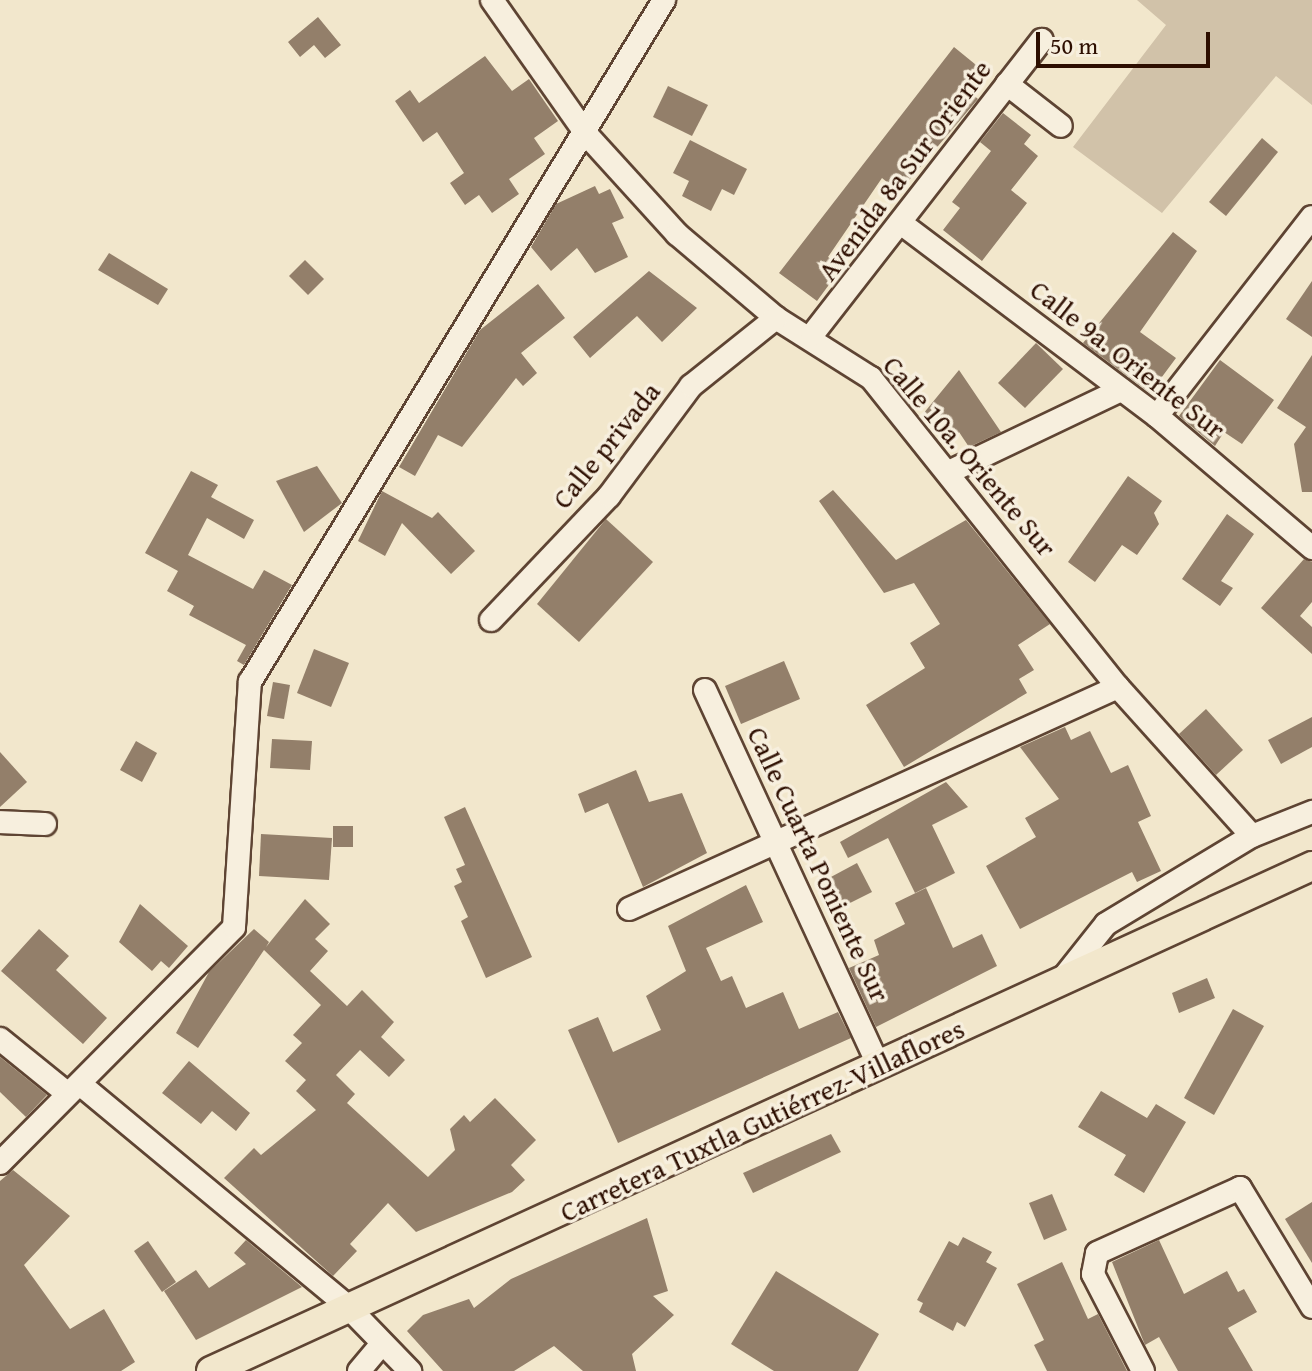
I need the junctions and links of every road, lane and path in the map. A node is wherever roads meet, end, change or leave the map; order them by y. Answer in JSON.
{"nodes":[{"id":1,"x":492,"y":0,"type":"edge"},
{"id":2,"x":664,"y":0,"type":"edge"},
{"id":3,"x":1042,"y":40,"type":"dead end"},
{"id":4,"x":1007,"y":84,"type":"junction"},
{"id":5,"x":1061,"y":126,"type":"dead end"},
{"id":6,"x":587,"y":135,"type":"junction"},
{"id":7,"x":1312,"y":217,"type":"edge"},
{"id":8,"x":902,"y":224,"type":"junction"},
{"id":9,"x":776,"y":318,"type":"junction"},
{"id":10,"x":812,"y":335,"type":"junction"},
{"id":11,"x":1121,"y":390,"type":"junction"},
{"id":12,"x":1157,"y":416,"type":"junction"},
{"id":13,"x":949,"y":472,"type":"junction"},
{"id":14,"x":1312,"y":548,"type":"edge"},
{"id":15,"x":491,"y":620,"type":"dead end"},
{"id":16,"x":1118,"y":687,"type":"junction"},
{"id":17,"x":705,"y":690,"type":"dead end"},
{"id":18,"x":1312,"y":812,"type":"edge"},
{"id":19,"x":0,"y":822,"type":"edge"},
{"id":20,"x":45,"y":824,"type":"dead end"},
{"id":21,"x":1252,"y":836,"type":"junction"},
{"id":22,"x":778,"y":847,"type":"junction"},
{"id":23,"x":1312,"y":866,"type":"edge"},
{"id":24,"x":629,"y":909,"type":"dead end"},
{"id":25,"x":1059,"y":983,"type":"junction"},
{"id":26,"x":0,"y":1039,"type":"edge"},
{"id":27,"x":878,"y":1064,"type":"junction"},
{"id":28,"x":74,"y":1089,"type":"junction"},
{"id":29,"x":0,"y":1163,"type":"edge"},
{"id":30,"x":347,"y":1306,"type":"junction"},
{"id":31,"x":1312,"y":1307,"type":"edge"},
{"id":32,"x":379,"y":1347,"type":"junction"},
{"id":33,"x":211,"y":1371,"type":"edge"},
{"id":34,"x":359,"y":1371,"type":"edge"},
{"id":35,"x":410,"y":1371,"type":"edge"},
{"id":36,"x":1143,"y":1371,"type":"edge"}],
"edges":[{"from":1,"to":6,"type":"street","name":"Calle 10a. Oriente Sur"},
{"from":2,"to":6,"type":"street"},
{"from":3,"to":4,"type":"street","name":"Avenida 8a Sur Oriente"},
{"from":4,"to":5,"type":"street"},
{"from":4,"to":8,"type":"street","name":"Avenida 8a Sur Oriente"},
{"from":6,"to":9,"type":"street","name":"Calle 10a. Oriente Sur"},
{"from":6,"to":28,"type":"street"},
{"from":7,"to":12,"type":"street"},
{"from":8,"to":10,"type":"street","name":"Avenida 8a Sur Oriente"},
{"from":8,"to":11,"type":"street","name":"Calle 9a. Oriente Sur"},
{"from":9,"to":10,"type":"street","name":"Calle 10a. Oriente Sur"},
{"from":9,"to":15,"type":"street","name":"Calle privada"},
{"from":10,"to":13,"type":"street","name":"Calle 10a. Oriente Sur"},
{"from":11,"to":12,"type":"street","name":"Calle 9a. Oriente Sur"},
{"from":11,"to":13,"type":"street"},
{"from":12,"to":14,"type":"street","name":"Calle 9a. Oriente Sur"},
{"from":13,"to":16,"type":"street","name":"Calle 10a. Oriente Sur"},
{"from":16,"to":21,"type":"street","name":"Calle 10a. Oriente Sur"},
{"from":16,"to":22,"type":"street"},
{"from":17,"to":22,"type":"street","name":"Calle Cuarta Poniente Sur"},
{"from":18,"to":21,"type":"street"},
{"from":19,"to":20,"type":"street"},
{"from":21,"to":25,"type":"street"},
{"from":22,"to":24,"type":"street"},
{"from":22,"to":27,"type":"street","name":"Calle Cuarta Poniente Sur"},
{"from":23,"to":25,"type":"main road","name":"Carretera Tuxtla Gutiérrez-Villaflores"},
{"from":25,"to":27,"type":"main road","name":"Carretera Tuxtla Gutiérrez-Villaflores"},
{"from":26,"to":28,"type":"street"},
{"from":27,"to":30,"type":"main road","name":"Carretera Tuxtla Gutiérrez-Villaflores"},
{"from":28,"to":29,"type":"street"},
{"from":28,"to":30,"type":"street"},
{"from":30,"to":32,"type":"street"},
{"from":30,"to":33,"type":"main road","name":"Carretera Tuxtla Gutiérrez-Villaflores"},
{"from":31,"to":36,"type":"street"},
{"from":32,"to":34,"type":"street"},
{"from":32,"to":35,"type":"street"}]}
